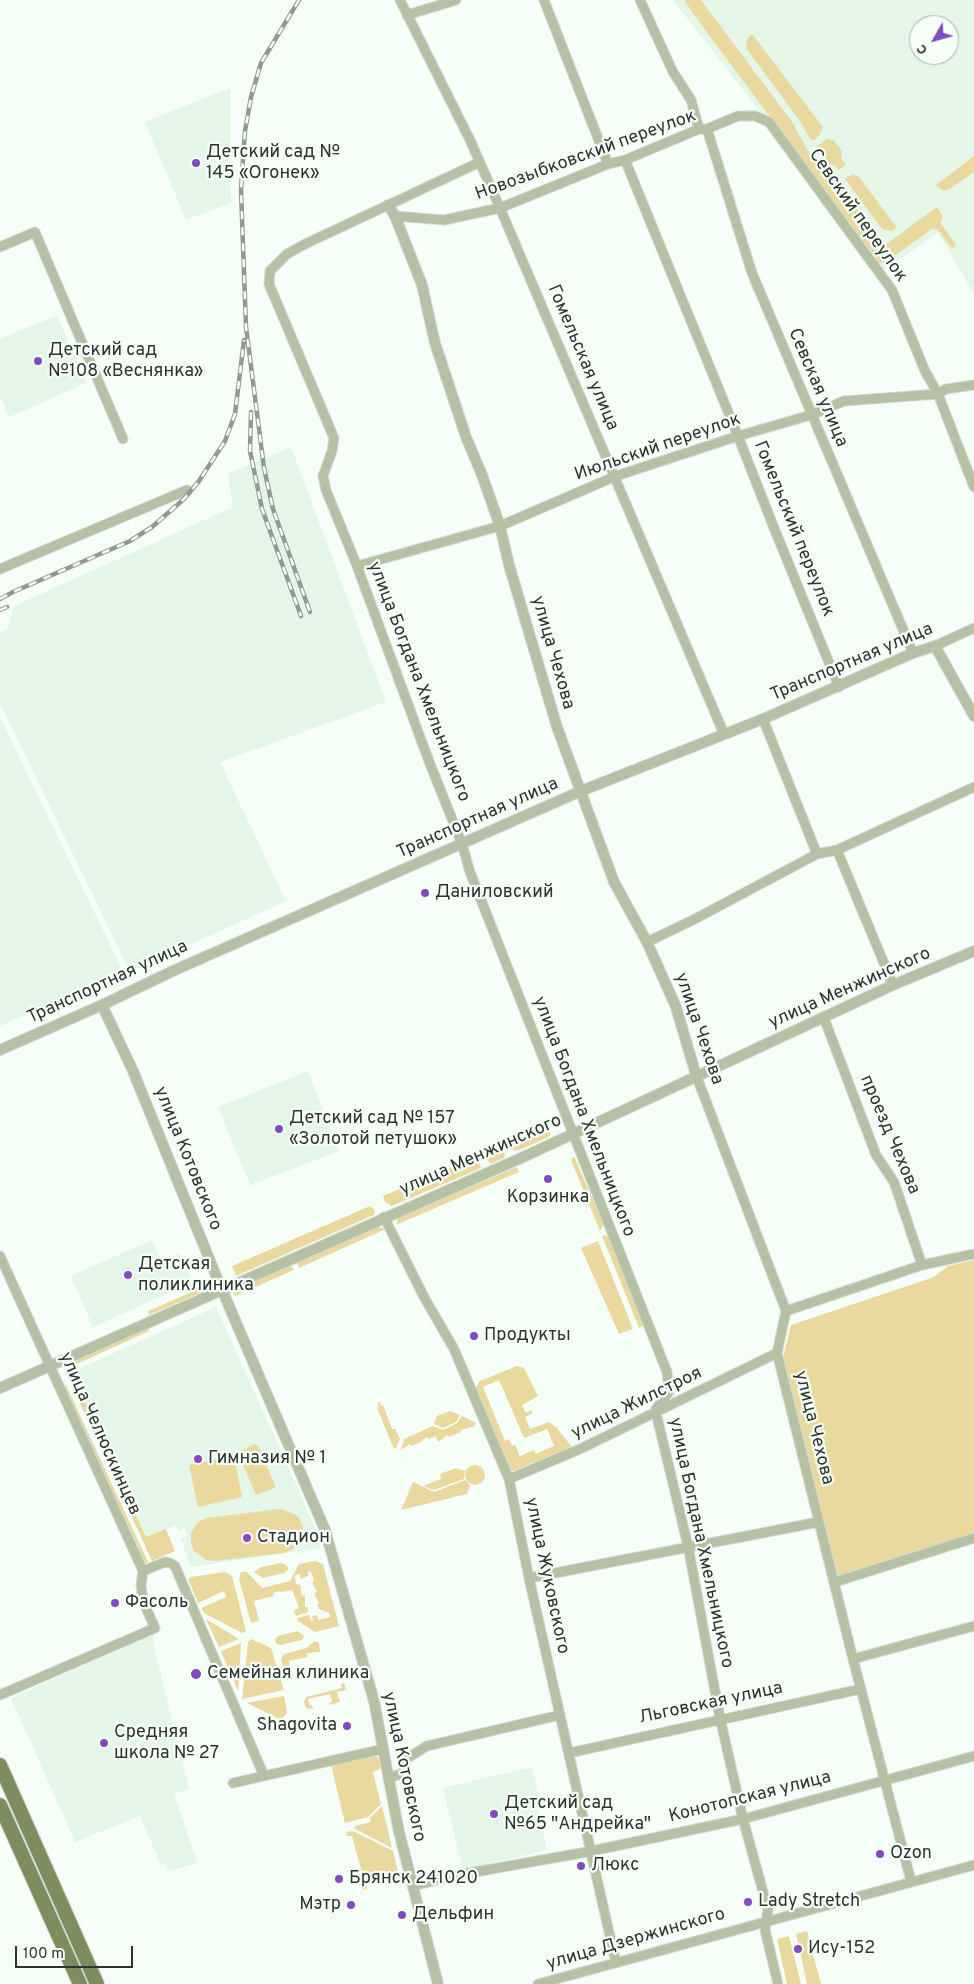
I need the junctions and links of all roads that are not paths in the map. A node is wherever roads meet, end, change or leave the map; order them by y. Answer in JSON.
{"nodes":[{"id":1,"x":400,"y":0,"type":"edge"},
{"id":2,"x":456,"y":0,"type":"edge"},
{"id":3,"x":544,"y":0,"type":"edge"},
{"id":4,"x":640,"y":0,"type":"edge"},
{"id":5,"x":407,"y":15,"type":"junction"},
{"id":6,"x":755,"y":116,"type":"joint"},
{"id":7,"x":703,"y":129,"type":"junction"},
{"id":8,"x":625,"y":160,"type":"junction"},
{"id":9,"x":480,"y":162,"type":"junction"},
{"id":10,"x":608,"y":164,"type":"junction"},
{"id":11,"x":388,"y":205,"type":"junction"},
{"id":12,"x":500,"y":208,"type":"junction"},
{"id":13,"x":395,"y":216,"type":"junction"},
{"id":14,"x":0,"y":247,"type":"edge"},
{"id":15,"x":974,"y":385,"type":"edge"},
{"id":16,"x":938,"y":394,"type":"junction"},
{"id":17,"x":811,"y":415,"type":"junction"},
{"id":18,"x":738,"y":436,"type":"junction"},
{"id":19,"x":123,"y":439,"type":"dead end"},
{"id":20,"x":616,"y":476,"type":"junction"},
{"id":21,"x":974,"y":487,"type":"edge"},
{"id":22,"x":187,"y":490,"type":"dead end"},
{"id":23,"x":500,"y":526,"type":"junction"},
{"id":24,"x":357,"y":566,"type":"junction"},
{"id":25,"x":0,"y":569,"type":"edge"},
{"id":26,"x":974,"y":628,"type":"edge"},
{"id":27,"x":934,"y":646,"type":"junction"},
{"id":28,"x":913,"y":653,"type":"junction"},
{"id":29,"x":839,"y":687,"type":"junction"},
{"id":30,"x":974,"y":716,"type":"edge"},
{"id":31,"x":762,"y":719,"type":"junction"},
{"id":32,"x":724,"y":734,"type":"junction"},
{"id":33,"x":974,"y":787,"type":"edge"},
{"id":34,"x":581,"y":791,"type":"junction"},
{"id":35,"x":462,"y":844,"type":"junction"},
{"id":36,"x":837,"y":850,"type":"junction"},
{"id":37,"x":817,"y":854,"type":"junction"},
{"id":38,"x":647,"y":942,"type":"junction"},
{"id":39,"x":974,"y":951,"type":"edge"},
{"id":40,"x":894,"y":985,"type":"junction"},
{"id":41,"x":102,"y":1005,"type":"junction"},
{"id":42,"x":824,"y":1018,"type":"junction"},
{"id":43,"x":0,"y":1050,"type":"edge"},
{"id":44,"x":696,"y":1076,"type":"junction"},
{"id":45,"x":572,"y":1134,"type":"junction"},
{"id":46,"x":384,"y":1217,"type":"junction"},
{"id":47,"x":974,"y":1254,"type":"edge"},
{"id":48,"x":0,"y":1256,"type":"edge"},
{"id":49,"x":922,"y":1266,"type":"junction"},
{"id":50,"x":222,"y":1289,"type":"junction"},
{"id":51,"x":786,"y":1311,"type":"junction"},
{"id":52,"x":777,"y":1353,"type":"junction"},
{"id":53,"x":50,"y":1366,"type":"junction"},
{"id":54,"x":0,"y":1388,"type":"edge"},
{"id":55,"x":656,"y":1413,"type":"junction"},
{"id":56,"x":509,"y":1479,"type":"junction"},
{"id":57,"x":819,"y":1522,"type":"junction"},
{"id":58,"x":974,"y":1538,"type":"edge"},
{"id":59,"x":688,"y":1546,"type":"junction"},
{"id":60,"x":143,"y":1571,"type":"junction"},
{"id":61,"x":529,"y":1578,"type":"junction"},
{"id":62,"x":835,"y":1582,"type":"junction"},
{"id":63,"x":974,"y":1626,"type":"edge"},
{"id":64,"x":853,"y":1659,"type":"junction"},
{"id":65,"x":861,"y":1689,"type":"junction"},
{"id":66,"x":0,"y":1695,"type":"edge"},
{"id":67,"x":560,"y":1715,"type":"junction"},
{"id":68,"x":720,"y":1718,"type":"junction"},
{"id":69,"x":383,"y":1749,"type":"junction"},
{"id":70,"x":569,"y":1753,"type":"junction"},
{"id":71,"x":974,"y":1756,"type":"edge"},
{"id":72,"x":0,"y":1765,"type":"edge"},
{"id":73,"x":264,"y":1776,"type":"junction"},
{"id":74,"x":388,"y":1777,"type":"junction"},
{"id":75,"x":885,"y":1779,"type":"junction"},
{"id":76,"x":233,"y":1783,"type":"dead end"},
{"id":77,"x":0,"y":1805,"type":"edge"},
{"id":78,"x":743,"y":1819,"type":"junction"},
{"id":79,"x":591,"y":1851,"type":"junction"},
{"id":80,"x":974,"y":1865,"type":"edge"},
{"id":81,"x":912,"y":1880,"type":"junction"},
{"id":82,"x":414,"y":1886,"type":"junction"},
{"id":83,"x":767,"y":1920,"type":"junction"},
{"id":84,"x":616,"y":1962,"type":"junction"},
{"id":85,"x":80,"y":1984,"type":"edge"},
{"id":86,"x":97,"y":1984,"type":"edge"},
{"id":87,"x":438,"y":1984,"type":"edge"},
{"id":88,"x":538,"y":1984,"type":"edge"},
{"id":89,"x":778,"y":1984,"type":"edge"}],
"edges":[{"from":1,"to":5,"type":"street","name":"Гомельская улица"},
{"from":2,"to":5,"type":"street"},
{"from":3,"to":10,"type":"street"},
{"from":4,"to":7,"type":"street","name":"Севская улица"},
{"from":5,"to":9,"type":"street","name":"Гомельская улица"},
{"from":6,"to":7,"type":"street","name":"Новозыбковский переулок"},
{"from":6,"to":16,"type":"street","name":"Севский переулок"},
{"from":7,"to":8,"type":"street","name":"Новозыбковский переулок"},
{"from":7,"to":17,"type":"street","name":"Севская улица"},
{"from":8,"to":10,"type":"street","name":"Новозыбковский переулок"},
{"from":8,"to":18,"type":"street","name":"Гомельский переулок"},
{"from":9,"to":11,"type":"street"},
{"from":9,"to":12,"type":"street","name":"Гомельская улица"},
{"from":10,"to":12,"type":"street","name":"Новозыбковский переулок"},
{"from":11,"to":13,"type":"street","name":"улица Чехова"},
{"from":11,"to":24,"type":"street","name":"улица Богдана Хмельницкого"},
{"from":12,"to":13,"type":"street","name":"Новозыбковский переулок"},
{"from":12,"to":20,"type":"street","name":"Гомельская улица"},
{"from":13,"to":23,"type":"street","name":"улица Чехова"},
{"from":14,"to":19,"type":"street"},
{"from":15,"to":16,"type":"street","name":"Июльский переулок"},
{"from":16,"to":17,"type":"street","name":"Июльский переулок"},
{"from":16,"to":21,"type":"street","name":"Севский переулок"},
{"from":17,"to":18,"type":"street","name":"Июльский переулок"},
{"from":17,"to":28,"type":"street","name":"Севская улица"},
{"from":18,"to":20,"type":"street","name":"Июльский переулок"},
{"from":18,"to":29,"type":"street","name":"Гомельский переулок"},
{"from":20,"to":23,"type":"street","name":"Июльский переулок"},
{"from":20,"to":32,"type":"street","name":"Гомельская улица"},
{"from":22,"to":25,"type":"street"},
{"from":23,"to":24,"type":"street","name":"Июльский переулок"},
{"from":23,"to":34,"type":"street","name":"улица Чехова"},
{"from":24,"to":35,"type":"street","name":"улица Богдана Хмельницкого"},
{"from":26,"to":27,"type":"street","name":"Транспортная улица"},
{"from":27,"to":28,"type":"street","name":"Транспортная улица"},
{"from":27,"to":30,"type":"street"},
{"from":28,"to":29,"type":"street","name":"Транспортная улица"},
{"from":29,"to":31,"type":"street","name":"Транспортная улица"},
{"from":31,"to":32,"type":"street","name":"Транспортная улица"},
{"from":31,"to":37,"type":"street"},
{"from":32,"to":34,"type":"street","name":"Транспортная улица"},
{"from":33,"to":36,"type":"street"},
{"from":34,"to":35,"type":"street","name":"Транспортная улица"},
{"from":34,"to":38,"type":"street","name":"улица Чехова"},
{"from":35,"to":41,"type":"street","name":"Транспортная улица"},
{"from":35,"to":45,"type":"street","name":"улица Богдана Хмельницкого"},
{"from":36,"to":37,"type":"street"},
{"from":36,"to":40,"type":"street"},
{"from":37,"to":38,"type":"street"},
{"from":38,"to":44,"type":"street","name":"улица Чехова"},
{"from":39,"to":40,"type":"street","name":"улица Менжинского"},
{"from":40,"to":42,"type":"street","name":"улица Менжинского"},
{"from":41,"to":43,"type":"street","name":"Транспортная улица"},
{"from":41,"to":50,"type":"street","name":"улица Котовского"},
{"from":42,"to":44,"type":"street","name":"улица Менжинского"},
{"from":42,"to":49,"type":"street","name":"проезд Чехова"},
{"from":44,"to":45,"type":"street","name":"улица Менжинского"},
{"from":44,"to":51,"type":"street","name":"улица Чехова"},
{"from":45,"to":46,"type":"street","name":"улица Менжинского"},
{"from":45,"to":55,"type":"street","name":"улица Богдана Хмельницкого"},
{"from":46,"to":50,"type":"street","name":"улица Менжинского"},
{"from":46,"to":56,"type":"street","name":"улица Жуковского"},
{"from":47,"to":49,"type":"street"},
{"from":48,"to":53,"type":"street","name":"улица Челюскинцев"},
{"from":49,"to":51,"type":"street"},
{"from":50,"to":53,"type":"street","name":"улица Менжинского"},
{"from":50,"to":69,"type":"street","name":"улица Котовского"},
{"from":51,"to":52,"type":"street","name":"улица Чехова"},
{"from":52,"to":55,"type":"street","name":"улица Жилстроя"},
{"from":52,"to":57,"type":"street","name":"улица Чехова"},
{"from":53,"to":54,"type":"street","name":"улица Менжинского"},
{"from":53,"to":60,"type":"street","name":"улица Челюскинцев"},
{"from":55,"to":56,"type":"street","name":"улица Жилстроя"},
{"from":55,"to":59,"type":"street","name":"улица Богдана Хмельницкого"},
{"from":56,"to":61,"type":"street","name":"улица Жуковского"},
{"from":57,"to":59,"type":"street"},
{"from":57,"to":62,"type":"street","name":"улица Чехова"},
{"from":58,"to":62,"type":"street"},
{"from":59,"to":61,"type":"street"},
{"from":59,"to":68,"type":"street","name":"улица Богдана Хмельницкого"},
{"from":60,"to":66,"type":"street","name":"улица Челюскинцев"},
{"from":60,"to":73,"type":"street"},
{"from":61,"to":67,"type":"street","name":"улица Жуковского"},
{"from":62,"to":64,"type":"street","name":"улица Чехова"},
{"from":63,"to":64,"type":"street"},
{"from":64,"to":65,"type":"street","name":"улица Чехова"},
{"from":65,"to":68,"type":"street","name":"Льговская улица"},
{"from":65,"to":75,"type":"street","name":"улица Чехова"},
{"from":67,"to":70,"type":"street","name":"улица Жуковского"},
{"from":67,"to":74,"type":"street"},
{"from":68,"to":70,"type":"street","name":"Льговская улица"},
{"from":68,"to":78,"type":"street","name":"улица Богдана Хмельницкого"},
{"from":69,"to":73,"type":"street"},
{"from":69,"to":74,"type":"street","name":"улица Котовского"},
{"from":70,"to":79,"type":"street","name":"улица Жуковского"},
{"from":71,"to":75,"type":"street","name":"Конотопская улица"},
{"from":72,"to":86,"type":"main road"},
{"from":73,"to":76,"type":"street"},
{"from":74,"to":82,"type":"street","name":"улица Котовского"},
{"from":75,"to":78,"type":"street","name":"Конотопская улица"},
{"from":75,"to":81,"type":"street","name":"улица Чехова"},
{"from":77,"to":85,"type":"main road"},
{"from":78,"to":79,"type":"street","name":"Конотопская улица"},
{"from":78,"to":83,"type":"street","name":"улица Богдана Хмельницкого"},
{"from":79,"to":82,"type":"street","name":"Конотопская улица"},
{"from":79,"to":84,"type":"street","name":"улица Жуковского"},
{"from":80,"to":81,"type":"street","name":"улица Дзержинского"},
{"from":81,"to":83,"type":"street","name":"улица Дзержинского"},
{"from":82,"to":87,"type":"street","name":"улица Котовского"},
{"from":83,"to":84,"type":"street","name":"улица Дзержинского"},
{"from":83,"to":89,"type":"street","name":"улица Богдана Хмельницкого"},
{"from":84,"to":88,"type":"street","name":"улица Дзержинского"}]}
